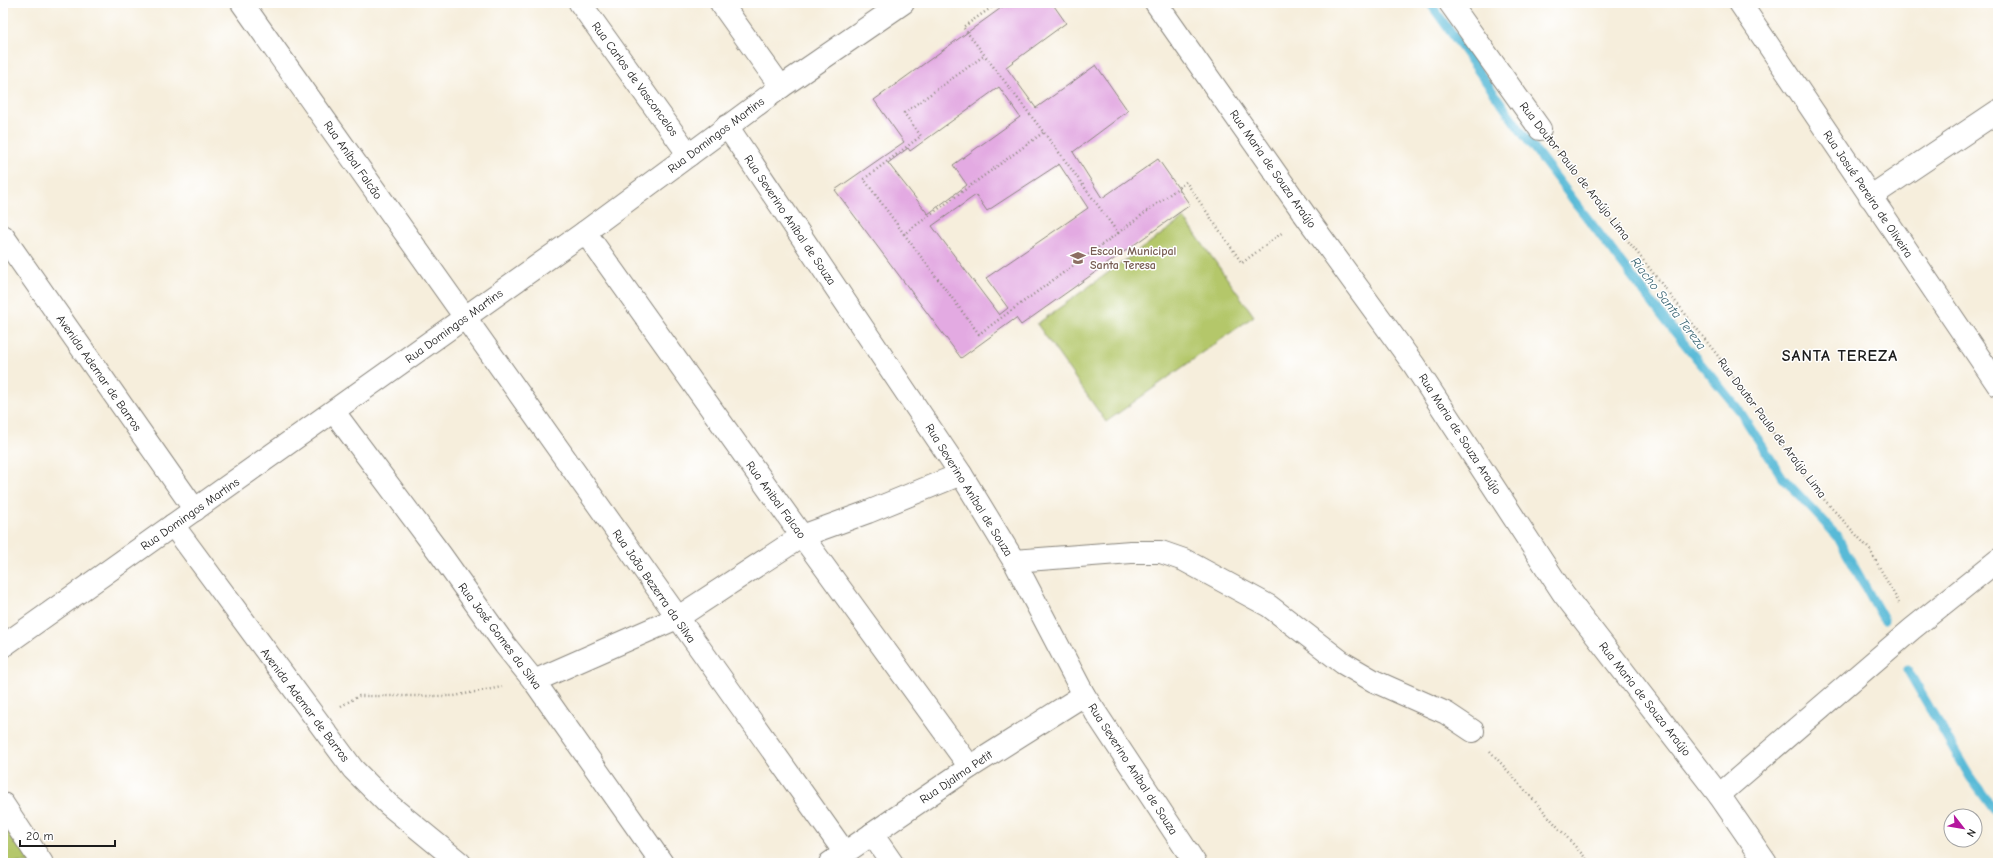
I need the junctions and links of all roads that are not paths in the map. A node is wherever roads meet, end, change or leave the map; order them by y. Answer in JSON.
{"nodes":[{"id":1,"x":242,"y":3,"type":"edge"},
{"id":2,"x":580,"y":3,"type":"edge"},
{"id":3,"x":722,"y":3,"type":"edge"},
{"id":4,"x":903,"y":3,"type":"edge"},
{"id":5,"x":1156,"y":3,"type":"edge"},
{"id":6,"x":1450,"y":3,"type":"edge"},
{"id":7,"x":1740,"y":3,"type":"edge"},
{"id":8,"x":781,"y":87,"type":"junction"},
{"id":9,"x":1998,"y":111,"type":"edge"},
{"id":10,"x":727,"y":126,"type":"junction"},
{"id":11,"x":1540,"y":129,"type":"road end"},
{"id":12,"x":689,"y":155,"type":"junction"},
{"id":13,"x":1870,"y":197,"type":"junction"},
{"id":14,"x":585,"y":232,"type":"junction"},
{"id":15,"x":3,"y":236,"type":"edge"},
{"id":16,"x":464,"y":318,"type":"junction"},
{"id":17,"x":1998,"y":385,"type":"edge"},
{"id":18,"x":334,"y":412,"type":"junction"},
{"id":19,"x":961,"y":474,"type":"junction"},
{"id":20,"x":195,"y":510,"type":"junction"},
{"id":21,"x":173,"y":526,"type":"junction"},
{"id":22,"x":802,"y":536,"type":"junction"},
{"id":23,"x":1998,"y":560,"type":"edge"},
{"id":24,"x":1014,"y":561,"type":"junction"},
{"id":25,"x":677,"y":618,"type":"junction"},
{"id":26,"x":3,"y":646,"type":"edge"},
{"id":27,"x":534,"y":681,"type":"junction"},
{"id":28,"x":1084,"y":695,"type":"junction"},
{"id":29,"x":1473,"y":731,"type":"road end"},
{"id":30,"x":970,"y":767,"type":"junction"},
{"id":31,"x":1719,"y":795,"type":"junction"},
{"id":32,"x":3,"y":804,"type":"edge"},
{"id":33,"x":872,"y":834,"type":"junction"},
{"id":34,"x":837,"y":858,"type":"edge"},
{"id":35,"x":42,"y":863,"type":"edge"},
{"id":36,"x":460,"y":863,"type":"edge"},
{"id":37,"x":662,"y":863,"type":"edge"},
{"id":38,"x":892,"y":863,"type":"edge"},
{"id":39,"x":1195,"y":863,"type":"edge"},
{"id":40,"x":1766,"y":863,"type":"edge"}],
"edges":[{"from":1,"to":16,"type":"street","name":"Rua Aníbal Falcão"},
{"from":2,"to":12,"type":"street","name":"Rua Carlos de Vasconcelos"},
{"from":3,"to":8,"type":"street"},
{"from":4,"to":8,"type":"street","name":"Rua Domingos Martins"},
{"from":5,"to":31,"type":"street","name":"Rua Maria de Souza Araújo"},
{"from":6,"to":11,"type":"street","name":"Rua Doutor Paulo de Araújo Lima"},
{"from":7,"to":13,"type":"street","name":"Rua Josué Pereira de Oliveira"},
{"from":8,"to":10,"type":"street","name":"Rua Domingos Martins"},
{"from":9,"to":13,"type":"street"},
{"from":10,"to":12,"type":"street","name":"Rua Domingos Martins"},
{"from":10,"to":19,"type":"street","name":"Rua Severino Aníbal de Souza"},
{"from":12,"to":14,"type":"street","name":"Rua Domingos Martins"},
{"from":13,"to":17,"type":"street","name":"Rua Josué Pereira de Oliveira"},
{"from":14,"to":16,"type":"street","name":"Rua Domingos Martins"},
{"from":14,"to":22,"type":"street","name":"Rua Anibal Falcao"},
{"from":15,"to":20,"type":"street","name":"Avenida Ademar de Barros"},
{"from":16,"to":18,"type":"street","name":"Rua Domingos Martins"},
{"from":16,"to":25,"type":"street","name":"Rua João Bezerra da Silva"},
{"from":18,"to":20,"type":"street","name":"Rua Domingos Martins"},
{"from":18,"to":27,"type":"street","name":"Rua José Gomes da Silva"},
{"from":19,"to":22,"type":"street"},
{"from":19,"to":24,"type":"street","name":"Rua Severino Aníbal de Souza"},
{"from":20,"to":21,"type":"street","name":"Rua Domingos Martins"},
{"from":21,"to":26,"type":"street","name":"Rua Domingos Martins"},
{"from":21,"to":36,"type":"street","name":"Avenida Ademar de Barros"},
{"from":22,"to":25,"type":"street"},
{"from":22,"to":30,"type":"street","name":"Rua Anibal Falcao"},
{"from":23,"to":31,"type":"street"},
{"from":24,"to":28,"type":"street","name":"Rua Severino Aníbal de Souza"},
{"from":24,"to":29,"type":"street"},
{"from":25,"to":27,"type":"street"},
{"from":25,"to":34,"type":"street","name":"Rua João Bezerra da Silva"},
{"from":27,"to":37,"type":"street","name":"Rua José Gomes da Silva"},
{"from":28,"to":30,"type":"street","name":"Rua Djalma Petit"},
{"from":28,"to":39,"type":"street","name":"Rua Severino Aníbal de Souza"},
{"from":30,"to":33,"type":"street","name":"Rua Djalma Petit"},
{"from":31,"to":40,"type":"street","name":"Rua Maria de Souza Araújo"},
{"from":32,"to":35,"type":"street"},
{"from":33,"to":34,"type":"street","name":"Rua Djalma Petit"},
{"from":33,"to":38,"type":"street"}]}
